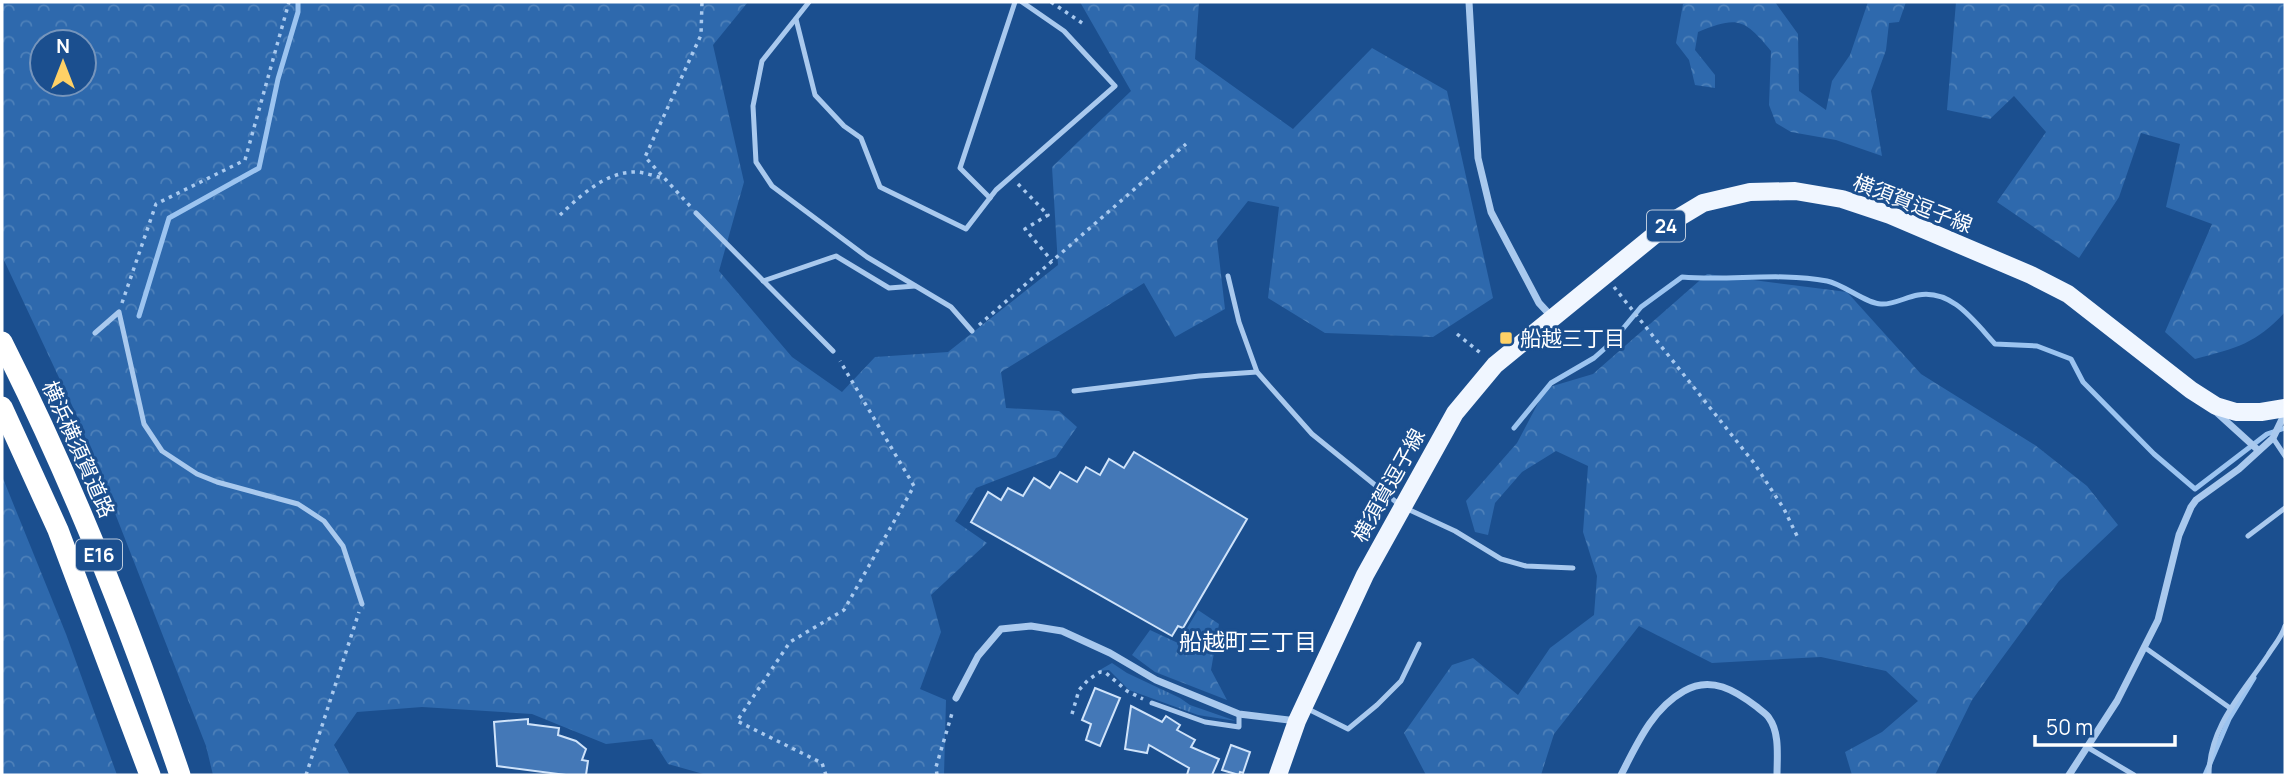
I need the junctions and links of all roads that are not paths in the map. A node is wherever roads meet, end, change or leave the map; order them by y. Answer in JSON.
{"nodes":[{"id":1,"x":809,"y":2,"type":"edge"},
{"id":2,"x":1015,"y":2,"type":"edge"},
{"id":3,"x":1022,"y":2,"type":"edge"},
{"id":4,"x":1469,"y":2,"type":"edge"},
{"id":5,"x":796,"y":19,"type":"junction"},
{"id":6,"x":990,"y":198,"type":"junction"},
{"id":7,"x":696,"y":213,"type":"road end"},
{"id":8,"x":1228,"y":276,"type":"dead end"},
{"id":9,"x":763,"y":281,"type":"junction"},
{"id":10,"x":917,"y":286,"type":"junction"},
{"id":11,"x":1552,"y":317,"type":"junction"},
{"id":12,"x":972,"y":331,"type":"road end"},
{"id":13,"x":95,"y":333,"type":"dead end"},
{"id":14,"x":2,"y":342,"type":"edge"},
{"id":15,"x":833,"y":351,"type":"road end"},
{"id":16,"x":1257,"y":372,"type":"junction"},
{"id":17,"x":2191,"y":390,"type":"junction"},
{"id":18,"x":1074,"y":391,"type":"dead end"},
{"id":19,"x":2,"y":407,"type":"edge"},
{"id":20,"x":2285,"y":408,"type":"edge"},
{"id":21,"x":2285,"y":413,"type":"edge"},
{"id":22,"x":2273,"y":438,"type":"junction"},
{"id":23,"x":2258,"y":450,"type":"junction"},
{"id":24,"x":2285,"y":456,"type":"edge"},
{"id":25,"x":1401,"y":506,"type":"junction"},
{"id":26,"x":2285,"y":508,"type":"edge"},
{"id":27,"x":2248,"y":536,"type":"dead end"},
{"id":28,"x":1573,"y":568,"type":"dead end"},
{"id":29,"x":362,"y":604,"type":"road end"},
{"id":30,"x":2285,"y":626,"type":"edge"},
{"id":31,"x":1419,"y":644,"type":"dead end"},
{"id":32,"x":2144,"y":648,"type":"junction"},
{"id":33,"x":956,"y":698,"type":"road end"},
{"id":34,"x":1152,"y":703,"type":"road end"},
{"id":35,"x":2230,"y":708,"type":"junction"},
{"id":36,"x":1239,"y":714,"type":"junction"},
{"id":37,"x":1300,"y":714,"type":"junction"},
{"id":38,"x":2087,"y":747,"type":"junction"},
{"id":39,"x":150,"y":775,"type":"edge"},
{"id":40,"x":180,"y":775,"type":"edge"},
{"id":41,"x":1278,"y":775,"type":"edge"},
{"id":42,"x":1621,"y":775,"type":"edge"},
{"id":43,"x":1777,"y":775,"type":"edge"},
{"id":44,"x":2069,"y":775,"type":"edge"},
{"id":45,"x":2134,"y":775,"type":"edge"},
{"id":46,"x":2209,"y":775,"type":"edge"}],
"edges":[{"from":1,"to":5,"type":"lane"},
{"from":2,"to":6,"type":"lane"},
{"from":3,"to":6,"type":"lane"},
{"from":4,"to":11,"type":"street"},
{"from":5,"to":6,"type":"lane"},
{"from":5,"to":10,"type":"lane"},
{"from":7,"to":9,"type":"lane"},
{"from":8,"to":16,"type":"lane"},
{"from":9,"to":10,"type":"lane"},
{"from":9,"to":15,"type":"lane"},
{"from":10,"to":12,"type":"lane"},
{"from":11,"to":17,"type":"main road","name":"横須賀逗子線","number":"24"},
{"from":11,"to":25,"type":"main road","name":"横須賀逗子線","number":"24"},
{"from":13,"to":29,"type":"lane"},
{"from":14,"to":40,"type":"highway","name":"横浜横須賀道路","number":"E16"},
{"from":16,"to":18,"type":"lane"},
{"from":16,"to":25,"type":"lane"},
{"from":17,"to":20,"type":"main road","name":"横須賀逗子線","number":"24"},
{"from":17,"to":23,"type":"street"},
{"from":19,"to":39,"type":"highway","number":"E16"},
{"from":21,"to":22,"type":"street"},
{"from":22,"to":23,"type":"street"},
{"from":22,"to":24,"type":"lane"},
{"from":23,"to":32,"type":"street"},
{"from":25,"to":28,"type":"lane"},
{"from":25,"to":37,"type":"main road","name":"横須賀逗子線","number":"24"},
{"from":26,"to":27,"type":"lane"},
{"from":30,"to":35,"type":"lane"},
{"from":31,"to":37,"type":"lane"},
{"from":32,"to":35,"type":"lane"},
{"from":32,"to":38,"type":"street"},
{"from":33,"to":36,"type":"street"},
{"from":34,"to":36,"type":"lane"},
{"from":35,"to":46,"type":"lane"},
{"from":36,"to":37,"type":"street"},
{"from":37,"to":41,"type":"main road","name":"横須賀逗子線","number":"24"},
{"from":38,"to":44,"type":"street"},
{"from":38,"to":45,"type":"lane"},
{"from":42,"to":43,"type":"street"}]}
